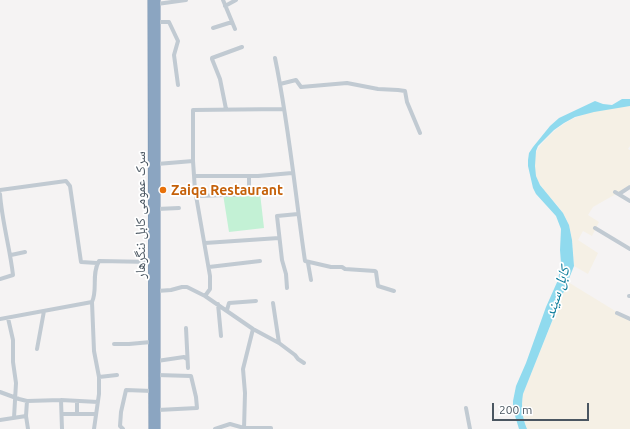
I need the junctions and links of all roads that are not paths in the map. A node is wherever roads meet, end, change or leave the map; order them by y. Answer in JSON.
{"nodes":[{"id":1,"x":186,"y":0,"type":"edge"},
{"id":2,"x":223,"y":0,"type":"edge"},
{"id":3,"x":236,"y":0,"type":"edge"},
{"id":4,"x":155,"y":1,"type":"edge"},
{"id":5,"x":225,"y":6,"type":"junction"},
{"id":6,"x":157,"y":22,"type":"junction"},
{"id":7,"x":232,"y":22,"type":"junction"},
{"id":8,"x":213,"y":28,"type":"dead end"},
{"id":9,"x":235,"y":29,"type":"dead end"},
{"id":10,"x":242,"y":47,"type":"dead end"},
{"id":11,"x":275,"y":58,"type":"dead end"},
{"id":12,"x":280,"y":84,"type":"junction"},
{"id":13,"x":178,"y":85,"type":"dead end"},
{"id":14,"x":226,"y":109,"type":"junction"},
{"id":15,"x":284,"y":109,"type":"junction"},
{"id":16,"x":420,"y":133,"type":"dead end"},
{"id":17,"x":193,"y":161,"type":"junction"},
{"id":18,"x":157,"y":164,"type":"junction"},
{"id":19,"x":292,"y":173,"type":"junction"},
{"id":20,"x":194,"y":176,"type":"junction"},
{"id":21,"x":249,"y":176,"type":"junction"},
{"id":22,"x":630,"y":187,"type":"edge"},
{"id":23,"x":0,"y":190,"type":"edge"},
{"id":24,"x":0,"y":194,"type":"edge"},
{"id":25,"x":196,"y":195,"type":"junction"},
{"id":26,"x":630,"y":201,"type":"edge"},
{"id":27,"x":179,"y":208,"type":"dead end"},
{"id":28,"x":157,"y":209,"type":"junction"},
{"id":29,"x":298,"y":214,"type":"junction"},
{"id":30,"x":595,"y":228,"type":"dead end"},
{"id":31,"x":279,"y":238,"type":"junction"},
{"id":32,"x":205,"y":243,"type":"junction"},
{"id":33,"x":630,"y":249,"type":"edge"},
{"id":34,"x":25,"y":252,"type":"dead end"},
{"id":35,"x":11,"y":256,"type":"junction"},
{"id":36,"x":155,"y":261,"type":"junction"},
{"id":37,"x":260,"y":261,"type":"dead end"},
{"id":38,"x":97,"y":263,"type":"junction"},
{"id":39,"x":308,"y":263,"type":"junction"},
{"id":40,"x":209,"y":266,"type":"junction"},
{"id":41,"x":0,"y":279,"type":"edge"},
{"id":42,"x":311,"y":280,"type":"dead end"},
{"id":43,"x":287,"y":288,"type":"dead end"},
{"id":44,"x":157,"y":291,"type":"junction"},
{"id":45,"x":394,"y":291,"type":"dead end"},
{"id":46,"x":205,"y":296,"type":"junction"},
{"id":47,"x":256,"y":301,"type":"dead end"},
{"id":48,"x":92,"y":302,"type":"junction"},
{"id":49,"x":273,"y":303,"type":"dead end"},
{"id":50,"x":218,"y":304,"type":"junction"},
{"id":51,"x":228,"y":310,"type":"junction"},
{"id":52,"x":44,"y":311,"type":"junction"},
{"id":53,"x":617,"y":313,"type":"dead end"},
{"id":54,"x":8,"y":318,"type":"junction"},
{"id":55,"x":0,"y":319,"type":"edge"},
{"id":56,"x":630,"y":319,"type":"edge"},
{"id":57,"x":186,"y":328,"type":"dead end"},
{"id":58,"x":253,"y":330,"type":"junction"},
{"id":59,"x":221,"y":336,"type":"dead end"},
{"id":60,"x":151,"y":342,"type":"junction"},
{"id":61,"x":279,"y":343,"type":"junction"},
{"id":62,"x":114,"y":344,"type":"dead end"},
{"id":63,"x":37,"y":349,"type":"dead end"},
{"id":64,"x":187,"y":359,"type":"junction"},
{"id":65,"x":157,"y":361,"type":"junction"},
{"id":66,"x":304,"y":362,"type":"dead end"},
{"id":67,"x":188,"y":368,"type":"dead end"},
{"id":68,"x":117,"y":375,"type":"dead end"},
{"id":69,"x":157,"y":375,"type":"junction"},
{"id":70,"x":99,"y":377,"type":"junction"},
{"id":71,"x":152,"y":391,"type":"junction"},
{"id":72,"x":0,"y":392,"type":"edge"},
{"id":73,"x":16,"y":398,"type":"junction"},
{"id":74,"x":61,"y":400,"type":"junction"},
{"id":75,"x":27,"y":401,"type":"junction"},
{"id":76,"x":77,"y":401,"type":"junction"},
{"id":77,"x":98,"y":402,"type":"junction"},
{"id":78,"x":466,"y":408,"type":"dead end"},
{"id":79,"x":158,"y":410,"type":"junction"},
{"id":80,"x":62,"y":414,"type":"junction"},
{"id":81,"x":77,"y":414,"type":"junction"},
{"id":82,"x":96,"y":414,"type":"junction"},
{"id":83,"x":26,"y":416,"type":"junction"},
{"id":84,"x":14,"y":418,"type":"junction"},
{"id":85,"x":0,"y":420,"type":"edge"},
{"id":86,"x":244,"y":428,"type":"edge"},
{"id":87,"x":28,"y":429,"type":"edge"},
{"id":88,"x":62,"y":429,"type":"edge"},
{"id":89,"x":94,"y":429,"type":"edge"},
{"id":90,"x":123,"y":429,"type":"edge"},
{"id":91,"x":152,"y":429,"type":"edge"},
{"id":92,"x":158,"y":429,"type":"edge"},
{"id":93,"x":215,"y":429,"type":"edge"},
{"id":94,"x":271,"y":429,"type":"edge"},
{"id":95,"x":470,"y":429,"type":"edge"}],
"edges":[{"from":1,"to":4,"type":"street"},
{"from":2,"to":5,"type":"street"},
{"from":3,"to":5,"type":"street"},
{"from":4,"to":6,"type":"highway"},
{"from":4,"to":36,"type":"highway","name":"سرک عمومی کابل ننگرهار"},
{"from":5,"to":7,"type":"street"},
{"from":6,"to":13,"type":"street"},
{"from":6,"to":18,"type":"highway"},
{"from":7,"to":8,"type":"street"},
{"from":7,"to":9,"type":"street"},
{"from":10,"to":14,"type":"street"},
{"from":11,"to":12,"type":"street"},
{"from":12,"to":15,"type":"street"},
{"from":12,"to":16,"type":"street"},
{"from":14,"to":15,"type":"street"},
{"from":14,"to":17,"type":"street"},
{"from":15,"to":19,"type":"street"},
{"from":17,"to":18,"type":"street"},
{"from":17,"to":20,"type":"street"},
{"from":18,"to":28,"type":"highway"},
{"from":19,"to":21,"type":"street"},
{"from":19,"to":29,"type":"street"},
{"from":20,"to":21,"type":"street"},
{"from":20,"to":25,"type":"street"},
{"from":21,"to":25,"type":"street"},
{"from":22,"to":26,"type":"street"},
{"from":23,"to":38,"type":"street"},
{"from":24,"to":35,"type":"street"},
{"from":25,"to":32,"type":"street"},
{"from":27,"to":28,"type":"street"},
{"from":28,"to":36,"type":"highway"},
{"from":29,"to":31,"type":"street"},
{"from":29,"to":39,"type":"street"},
{"from":30,"to":33,"type":"street"},
{"from":31,"to":32,"type":"street"},
{"from":31,"to":43,"type":"street"},
{"from":32,"to":40,"type":"street"},
{"from":34,"to":35,"type":"street"},
{"from":35,"to":41,"type":"street"},
{"from":36,"to":38,"type":"street"},
{"from":36,"to":44,"type":"highway","name":"سرک عمومی کابل ننگرهار"},
{"from":36,"to":60,"type":"highway","name":"سرک عمومی کابل ننگرهار"},
{"from":37,"to":40,"type":"street"},
{"from":38,"to":48,"type":"street"},
{"from":39,"to":42,"type":"street"},
{"from":39,"to":45,"type":"street"},
{"from":40,"to":46,"type":"street"},
{"from":44,"to":46,"type":"street"},
{"from":44,"to":65,"type":"highway","name":"سرک عمومی کابل ننگرهار"},
{"from":46,"to":50,"type":"street"},
{"from":47,"to":51,"type":"street"},
{"from":48,"to":52,"type":"street"},
{"from":48,"to":70,"type":"street"},
{"from":49,"to":61,"type":"street"},
{"from":50,"to":51,"type":"street"},
{"from":50,"to":59,"type":"street"},
{"from":51,"to":58,"type":"street"},
{"from":52,"to":54,"type":"street"},
{"from":52,"to":63,"type":"street"},
{"from":53,"to":56,"type":"street"},
{"from":54,"to":55,"type":"street"},
{"from":54,"to":73,"type":"street"},
{"from":57,"to":64,"type":"street"},
{"from":58,"to":61,"type":"street"},
{"from":58,"to":86,"type":"street"},
{"from":60,"to":62,"type":"street"},
{"from":60,"to":71,"type":"highway","name":"سرک عمومی کابل ننگرهار"},
{"from":61,"to":66,"type":"street"},
{"from":64,"to":65,"type":"street"},
{"from":64,"to":67,"type":"street"},
{"from":65,"to":69,"type":"highway","name":"سرک عمومی کابل ننگرهار"},
{"from":68,"to":70,"type":"street"},
{"from":69,"to":79,"type":"highway","name":"سرک عمومی کابل ننگرهار"},
{"from":69,"to":79,"type":"street"},
{"from":70,"to":77,"type":"street"},
{"from":71,"to":90,"type":"street"},
{"from":71,"to":91,"type":"highway","name":"سرک عمومی کابل ننگرهار"},
{"from":72,"to":73,"type":"street"},
{"from":73,"to":75,"type":"street"},
{"from":73,"to":84,"type":"street"},
{"from":74,"to":75,"type":"street"},
{"from":74,"to":76,"type":"street"},
{"from":74,"to":80,"type":"street"},
{"from":75,"to":83,"type":"street"},
{"from":76,"to":77,"type":"street"},
{"from":76,"to":81,"type":"street"},
{"from":77,"to":82,"type":"street"},
{"from":78,"to":95,"type":"street"},
{"from":79,"to":92,"type":"highway","name":"سرک عمومی کابل ننگرهار"},
{"from":80,"to":81,"type":"street"},
{"from":80,"to":88,"type":"street"},
{"from":81,"to":82,"type":"street"},
{"from":82,"to":89,"type":"street"},
{"from":83,"to":84,"type":"street"},
{"from":83,"to":87,"type":"street"},
{"from":84,"to":85,"type":"street"},
{"from":86,"to":93,"type":"street"},
{"from":86,"to":94,"type":"street"}]}
